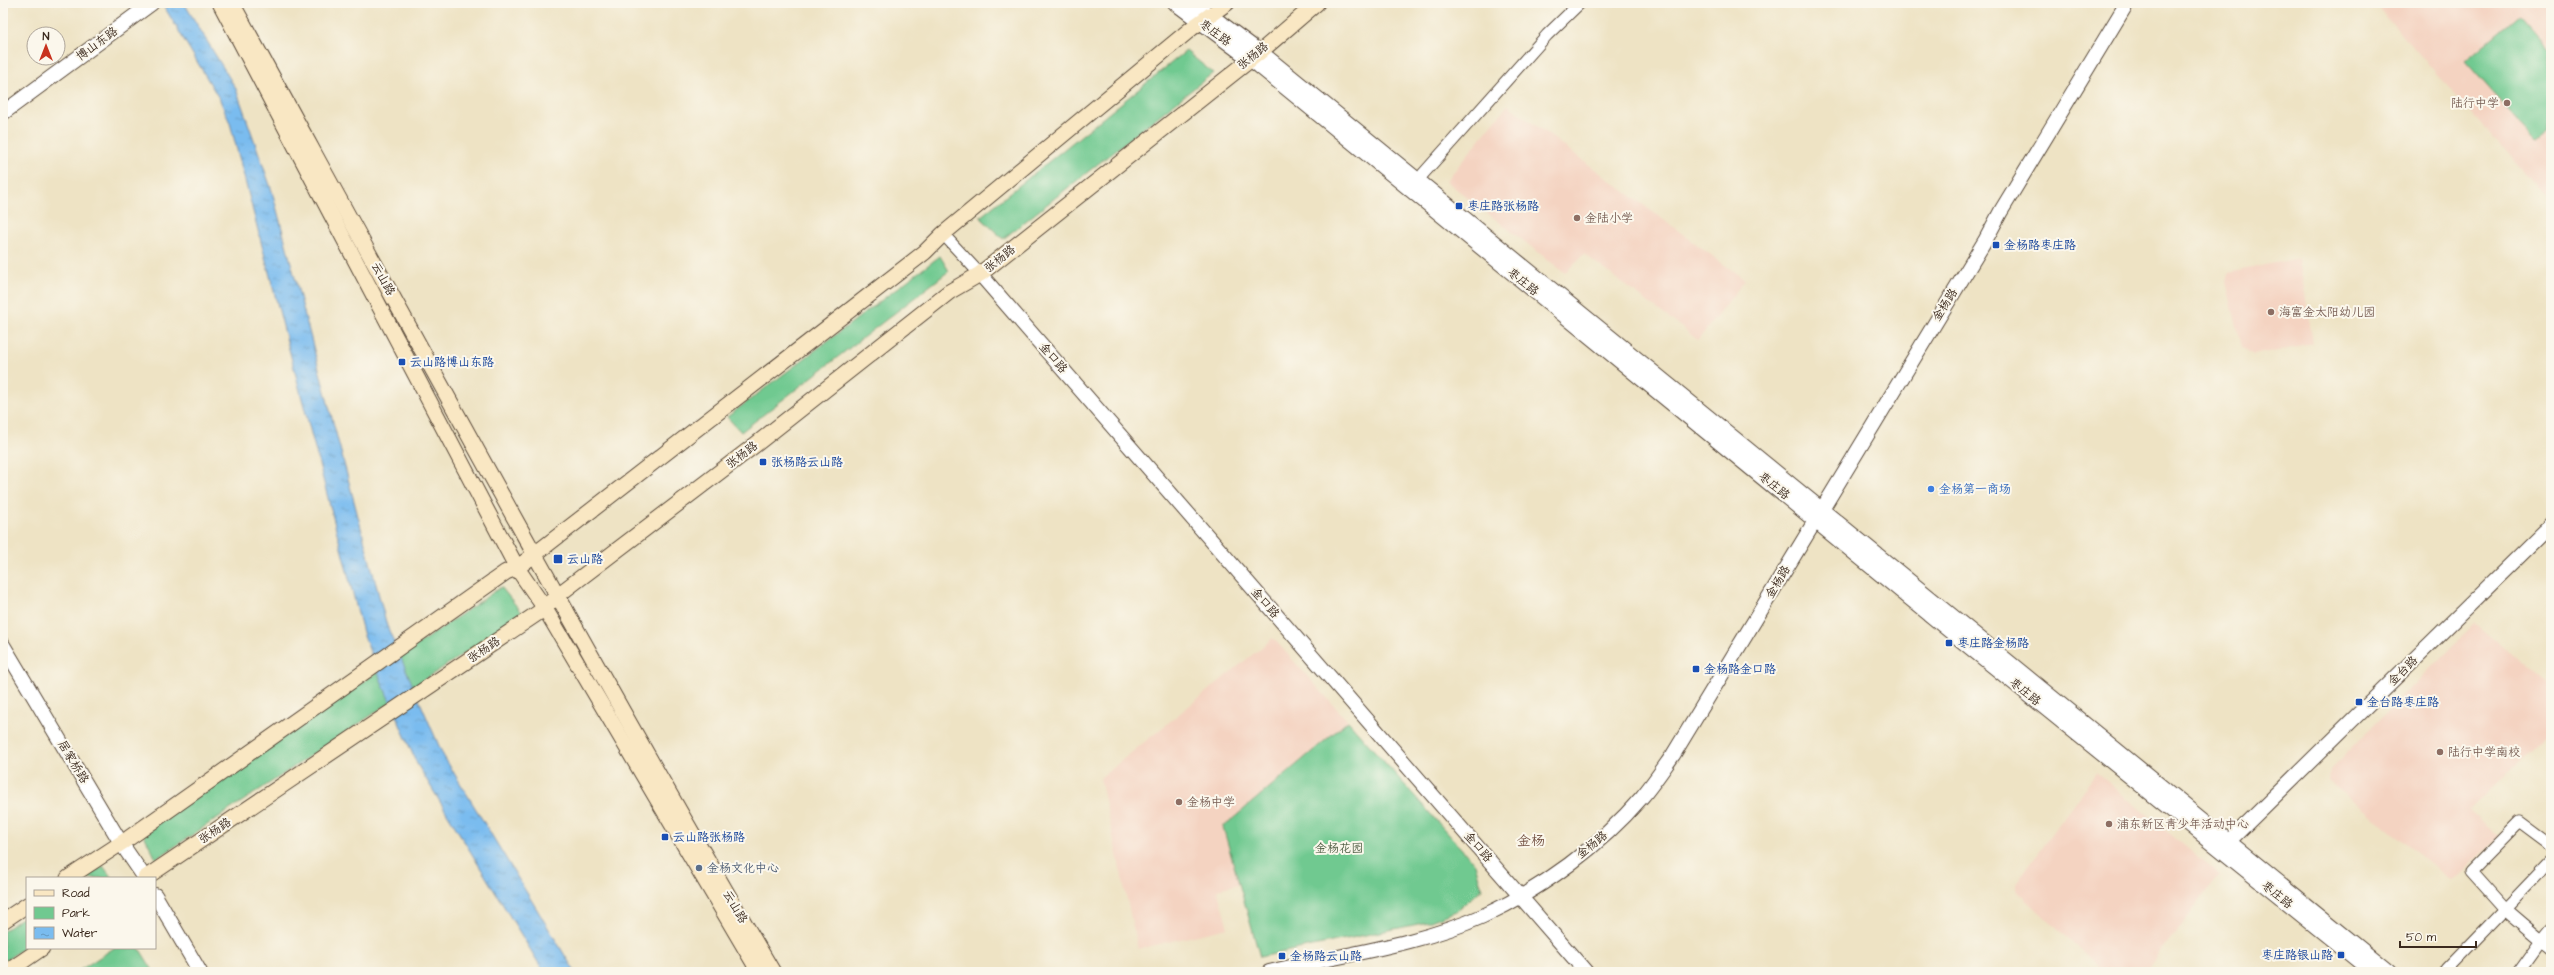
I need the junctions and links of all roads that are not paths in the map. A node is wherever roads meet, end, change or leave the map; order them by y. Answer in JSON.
{"nodes":[{"id":1,"x":220,"y":3,"type":"edge"},
{"id":2,"x":232,"y":3,"type":"edge"},
{"id":3,"x":1175,"y":3,"type":"edge"},
{"id":4,"x":1194,"y":3,"type":"edge"},
{"id":5,"x":1227,"y":3,"type":"edge"},
{"id":6,"x":1317,"y":3,"type":"edge"},
{"id":7,"x":1580,"y":3,"type":"edge"},
{"id":8,"x":2127,"y":3,"type":"edge"},
{"id":9,"x":151,"y":4,"type":"edge"},
{"id":10,"x":1204,"y":19,"type":"junction"},
{"id":11,"x":1255,"y":56,"type":"junction"},
{"id":12,"x":3,"y":113,"type":"edge"},
{"id":13,"x":1423,"y":174,"type":"dead end"},
{"id":14,"x":943,"y":234,"type":"junction"},
{"id":15,"x":980,"y":274,"type":"junction"},
{"id":16,"x":1818,"y":515,"type":"junction"},
{"id":17,"x":2551,"y":525,"type":"edge"},
{"id":18,"x":534,"y":555,"type":"junction"},
{"id":19,"x":517,"y":568,"type":"junction"},
{"id":20,"x":557,"y":597,"type":"junction"},
{"id":21,"x":544,"y":607,"type":"junction"},
{"id":22,"x":3,"y":646,"type":"edge"},
{"id":23,"x":121,"y":843,"type":"junction"},
{"id":24,"x":2551,"y":844,"type":"edge"},
{"id":25,"x":2225,"y":846,"type":"junction"},
{"id":26,"x":2551,"y":861,"type":"edge"},
{"id":27,"x":70,"y":877,"type":"edge"},
{"id":28,"x":144,"y":877,"type":"edge"},
{"id":29,"x":146,"y":877,"type":"edge"},
{"id":30,"x":1521,"y":896,"type":"junction"},
{"id":31,"x":156,"y":897,"type":"edge"},
{"id":32,"x":26,"y":906,"type":"edge"},
{"id":33,"x":2505,"y":909,"type":"junction"},
{"id":34,"x":3,"y":921,"type":"edge"},
{"id":35,"x":2551,"y":929,"type":"edge"},
{"id":36,"x":2542,"y":940,"type":"junction"},
{"id":37,"x":2551,"y":948,"type":"edge"},
{"id":38,"x":41,"y":949,"type":"edge"},
{"id":39,"x":2447,"y":969,"type":"dead end"},
{"id":40,"x":7,"y":972,"type":"edge"},
{"id":41,"x":200,"y":972,"type":"edge"},
{"id":42,"x":759,"y":972,"type":"edge"},
{"id":43,"x":773,"y":972,"type":"edge"},
{"id":44,"x":1269,"y":972,"type":"edge"},
{"id":45,"x":1586,"y":972,"type":"edge"},
{"id":46,"x":2372,"y":972,"type":"edge"},
{"id":47,"x":2389,"y":972,"type":"edge"},
{"id":48,"x":2519,"y":972,"type":"edge"}],
"edges":[{"from":1,"to":19,"type":"main road","name":"云山路"},
{"from":2,"to":18,"type":"main road","name":"云山路"},
{"from":3,"to":10,"type":"street","name":"枣庄路"},
{"from":4,"to":10,"type":"street","name":"枣庄路"},
{"from":5,"to":10,"type":"main road"},
{"from":6,"to":11,"type":"main road","name":"张杨路"},
{"from":7,"to":13,"type":"street"},
{"from":8,"to":16,"type":"street","name":"金杨路"},
{"from":9,"to":12,"type":"street","name":"博山东路"},
{"from":10,"to":11,"type":"street","name":"枣庄路"},
{"from":10,"to":14,"type":"main road"},
{"from":11,"to":15,"type":"main road","name":"张杨路"},
{"from":11,"to":16,"type":"street","name":"枣庄路"},
{"from":14,"to":15,"type":"street","name":"金口路"},
{"from":14,"to":18,"type":"main road"},
{"from":15,"to":20,"type":"main road","name":"张杨路"},
{"from":15,"to":30,"type":"street","name":"金口路"},
{"from":16,"to":25,"type":"street","name":"枣庄路"},
{"from":16,"to":30,"type":"street","name":"金杨路"},
{"from":17,"to":25,"type":"street","name":"金台路"},
{"from":18,"to":19,"type":"main road"},
{"from":18,"to":20,"type":"main road","name":"云山路"},
{"from":19,"to":21,"type":"main road","name":"云山路"},
{"from":19,"to":23,"type":"main road"},
{"from":20,"to":21,"type":"main road","name":"张杨路"},
{"from":20,"to":43,"type":"main road","name":"云山路"},
{"from":21,"to":29,"type":"main road","name":"张杨路"},
{"from":21,"to":42,"type":"main road","name":"云山路"},
{"from":22,"to":23,"type":"street","name":"居家桥路"},
{"from":23,"to":27,"type":"main road"},
{"from":23,"to":28,"type":"street","name":"居家桥路"},
{"from":24,"to":33,"type":"street"},
{"from":25,"to":46,"type":"street","name":"枣庄路"},
{"from":25,"to":47,"type":"street","name":"枣庄路"},
{"from":26,"to":33,"type":"street"},
{"from":30,"to":44,"type":"street","name":"金杨路"},
{"from":30,"to":45,"type":"street","name":"金口路"},
{"from":31,"to":41,"type":"street"},
{"from":32,"to":34,"type":"main road"},
{"from":33,"to":36,"type":"street"},
{"from":33,"to":39,"type":"street"},
{"from":35,"to":36,"type":"street"},
{"from":36,"to":37,"type":"street"},
{"from":36,"to":48,"type":"street"},
{"from":38,"to":40,"type":"main road"}]}
